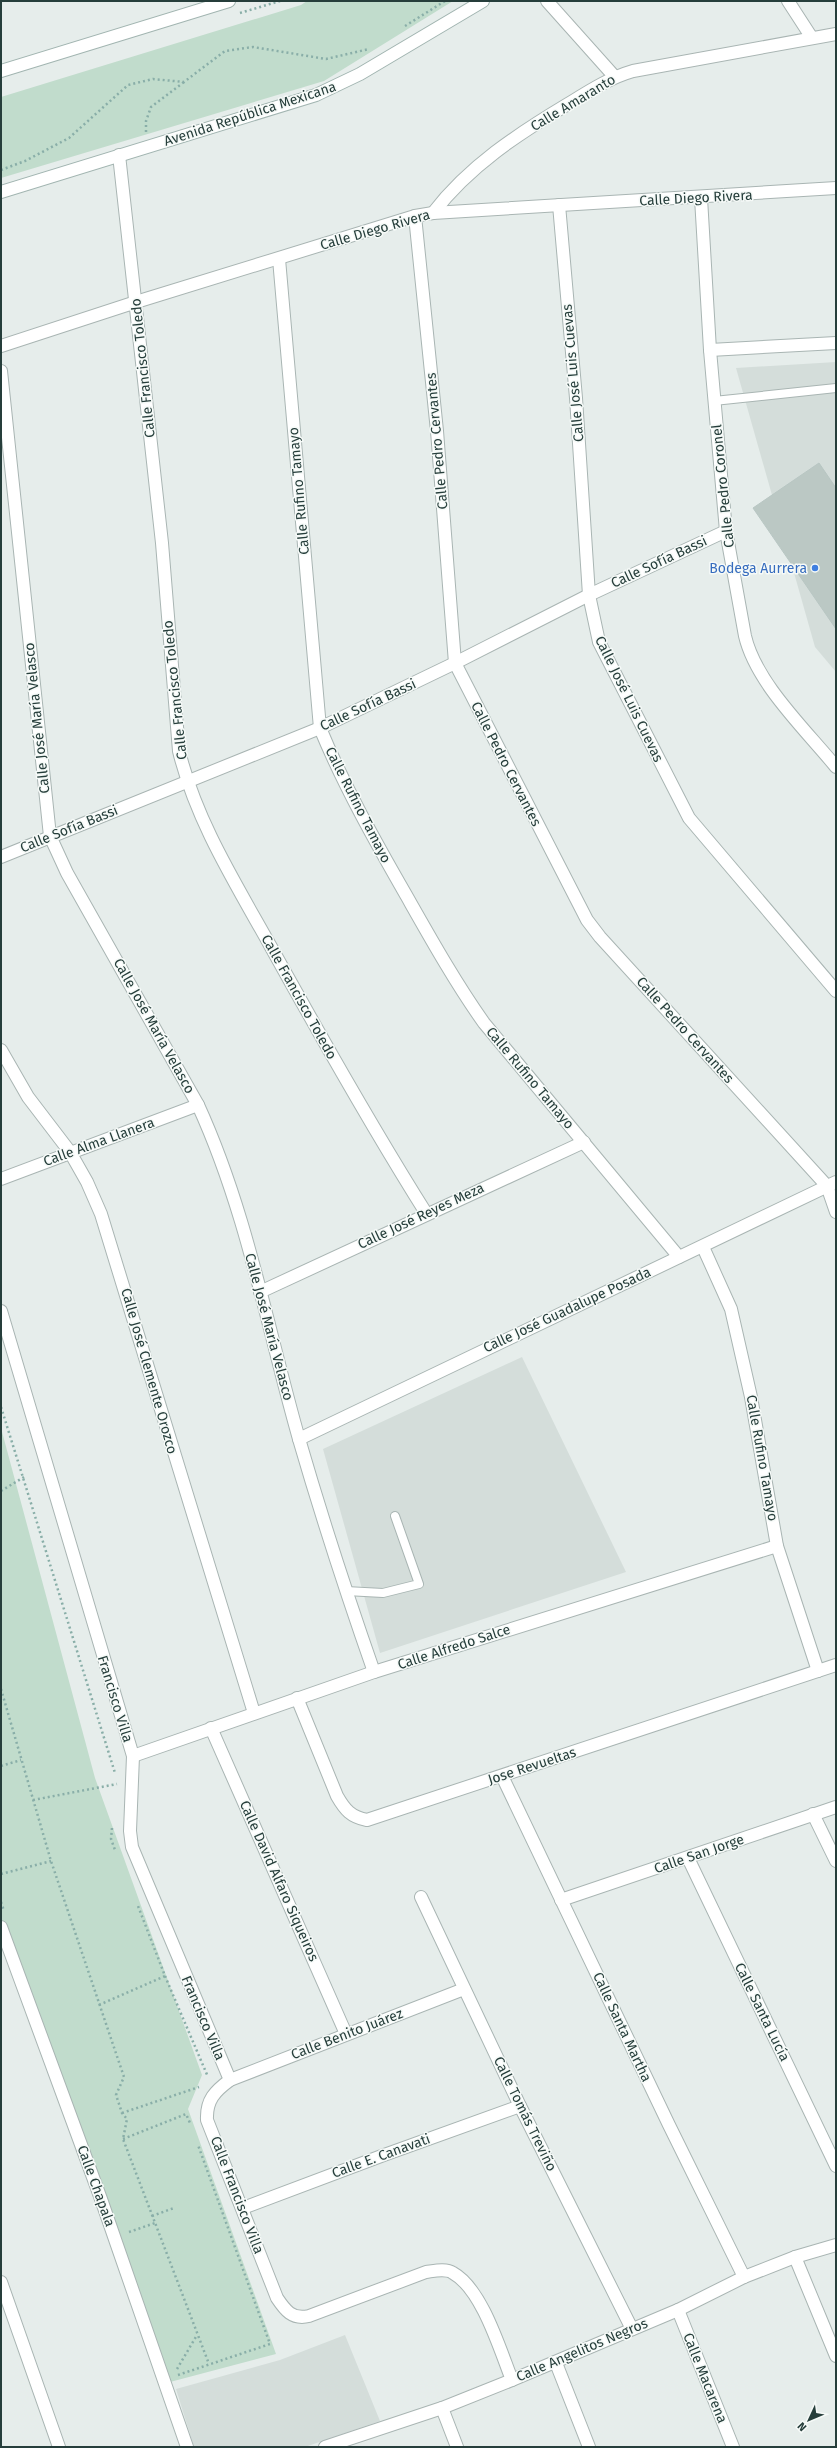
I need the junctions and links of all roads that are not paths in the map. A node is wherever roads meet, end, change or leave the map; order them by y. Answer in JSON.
{"nodes":[{"id":1,"x":229,"y":1,"type":"edge"},
{"id":2,"x":483,"y":1,"type":"edge"},
{"id":3,"x":547,"y":1,"type":"edge"},
{"id":4,"x":788,"y":1,"type":"edge"},
{"id":5,"x":209,"y":3,"type":"edge"},
{"id":6,"x":836,"y":34,"type":"edge"},
{"id":7,"x":812,"y":38,"type":"junction"},
{"id":8,"x":1,"y":71,"type":"edge"},
{"id":9,"x":614,"y":76,"type":"junction"},
{"id":10,"x":119,"y":155,"type":"junction"},
{"id":11,"x":836,"y":188,"type":"edge"},
{"id":12,"x":1,"y":192,"type":"edge"},
{"id":13,"x":701,"y":198,"type":"junction"},
{"id":14,"x":558,"y":205,"type":"junction"},
{"id":15,"x":433,"y":213,"type":"junction"},
{"id":16,"x":415,"y":216,"type":"junction"},
{"id":17,"x":279,"y":259,"type":"junction"},
{"id":18,"x":136,"y":302,"type":"junction"},
{"id":19,"x":836,"y":343,"type":"edge"},
{"id":20,"x":1,"y":346,"type":"edge"},
{"id":21,"x":710,"y":350,"type":"junction"},
{"id":22,"x":1,"y":371,"type":"edge"},
{"id":23,"x":836,"y":388,"type":"edge"},
{"id":24,"x":714,"y":401,"type":"junction"},
{"id":25,"x":726,"y":531,"type":"junction"},
{"id":26,"x":589,"y":595,"type":"junction"},
{"id":27,"x":455,"y":663,"type":"junction"},
{"id":28,"x":320,"y":728,"type":"junction"},
{"id":29,"x":836,"y":767,"type":"edge"},
{"id":30,"x":186,"y":781,"type":"junction"},
{"id":31,"x":50,"y":836,"type":"junction"},
{"id":32,"x":1,"y":857,"type":"edge"},
{"id":33,"x":836,"y":991,"type":"edge"},
{"id":34,"x":1,"y":1050,"type":"edge"},
{"id":35,"x":198,"y":1105,"type":"junction"},
{"id":36,"x":584,"y":1142,"type":"junction"},
{"id":37,"x":70,"y":1152,"type":"junction"},
{"id":38,"x":1,"y":1179,"type":"edge"},
{"id":39,"x":831,"y":1184,"type":"edge"},
{"id":40,"x":836,"y":1212,"type":"edge"},
{"id":41,"x":426,"y":1213,"type":"junction"},
{"id":42,"x":703,"y":1247,"type":"junction"},
{"id":43,"x":679,"y":1257,"type":"junction"},
{"id":44,"x":260,"y":1292,"type":"junction"},
{"id":45,"x":1,"y":1311,"type":"edge"},
{"id":46,"x":299,"y":1439,"type":"junction"},
{"id":47,"x":395,"y":1516,"type":"dead end"},
{"id":48,"x":777,"y":1546,"type":"junction"},
{"id":49,"x":346,"y":1591,"type":"junction"},
{"id":50,"x":836,"y":1666,"type":"edge"},
{"id":51,"x":818,"y":1671,"type":"junction"},
{"id":52,"x":374,"y":1672,"type":"junction"},
{"id":53,"x":297,"y":1698,"type":"junction"},
{"id":54,"x":254,"y":1712,"type":"junction"},
{"id":55,"x":212,"y":1728,"type":"junction"},
{"id":56,"x":133,"y":1756,"type":"junction"},
{"id":57,"x":502,"y":1776,"type":"junction"},
{"id":58,"x":836,"y":1807,"type":"edge"},
{"id":59,"x":813,"y":1814,"type":"junction"},
{"id":60,"x":688,"y":1858,"type":"junction"},
{"id":61,"x":836,"y":1861,"type":"edge"},
{"id":62,"x":421,"y":1897,"type":"dead end"},
{"id":63,"x":561,"y":1900,"type":"junction"},
{"id":64,"x":1,"y":1927,"type":"edge"},
{"id":65,"x":464,"y":1989,"type":"junction"},
{"id":66,"x":346,"y":2034,"type":"junction"},
{"id":67,"x":230,"y":2080,"type":"junction"},
{"id":68,"x":520,"y":2106,"type":"junction"},
{"id":69,"x":836,"y":2166,"type":"edge"},
{"id":70,"x":243,"y":2208,"type":"junction"},
{"id":71,"x":836,"y":2245,"type":"edge"},
{"id":72,"x":795,"y":2257,"type":"junction"},
{"id":73,"x":744,"y":2277,"type":"junction"},
{"id":74,"x":1,"y":2282,"type":"edge"},
{"id":75,"x":678,"y":2310,"type":"junction"},
{"id":76,"x":632,"y":2329,"type":"junction"},
{"id":77,"x":836,"y":2356,"type":"edge"},
{"id":78,"x":556,"y":2363,"type":"junction"},
{"id":79,"x":512,"y":2380,"type":"junction"},
{"id":80,"x":442,"y":2408,"type":"junction"},
{"id":81,"x":59,"y":2447,"type":"edge"},
{"id":82,"x":187,"y":2447,"type":"edge"},
{"id":83,"x":325,"y":2447,"type":"edge"},
{"id":84,"x":458,"y":2447,"type":"edge"},
{"id":85,"x":589,"y":2447,"type":"edge"},
{"id":86,"x":733,"y":2447,"type":"edge"}],
"edges":[{"from":1,"to":5,"type":"street"},
{"from":2,"to":10,"type":"street","name":"Avenida República Mexicana"},
{"from":3,"to":9,"type":"street"},
{"from":4,"to":7,"type":"street"},
{"from":5,"to":8,"type":"street"},
{"from":6,"to":7,"type":"street","name":"Calle Amaranto"},
{"from":7,"to":9,"type":"street","name":"Calle Amaranto"},
{"from":9,"to":15,"type":"street","name":"Calle Amaranto"},
{"from":10,"to":12,"type":"street","name":"Avenida República Mexicana"},
{"from":10,"to":18,"type":"street","name":"Calle Francisco Toledo"},
{"from":11,"to":13,"type":"street","name":"Calle Diego Rivera"},
{"from":13,"to":14,"type":"street","name":"Calle Diego Rivera"},
{"from":13,"to":21,"type":"street","name":"Calle Pedro Coronel"},
{"from":14,"to":15,"type":"street","name":"Calle Diego Rivera"},
{"from":14,"to":26,"type":"street","name":"Calle José Luis Cuevas"},
{"from":15,"to":16,"type":"street","name":"Calle Diego Rivera"},
{"from":16,"to":17,"type":"street","name":"Calle Diego Rivera"},
{"from":16,"to":27,"type":"street","name":"Calle Pedro Cervantes"},
{"from":17,"to":18,"type":"street","name":"Calle Diego Rivera"},
{"from":17,"to":28,"type":"street","name":"Calle Rufino Tamayo"},
{"from":18,"to":20,"type":"street","name":"Calle Diego Rivera"},
{"from":18,"to":30,"type":"street","name":"Calle Francisco Toledo"},
{"from":19,"to":21,"type":"street"},
{"from":21,"to":24,"type":"street","name":"Calle Pedro Coronel"},
{"from":22,"to":31,"type":"street","name":"Calle José María Velasco"},
{"from":23,"to":24,"type":"lane"},
{"from":24,"to":25,"type":"street","name":"Calle Pedro Coronel"},
{"from":25,"to":26,"type":"street","name":"Calle Sofía Bassi"},
{"from":25,"to":29,"type":"street","name":"Calle Pedro Coronel"},
{"from":26,"to":27,"type":"street","name":"Calle Sofía Bassi"},
{"from":26,"to":33,"type":"street","name":"Calle José Luis Cuevas"},
{"from":27,"to":28,"type":"street","name":"Calle Sofía Bassi"},
{"from":27,"to":39,"type":"street","name":"Calle Pedro Cervantes"},
{"from":28,"to":30,"type":"street","name":"Calle Sofía Bassi"},
{"from":28,"to":36,"type":"street","name":"Calle Rufino Tamayo"},
{"from":30,"to":31,"type":"street","name":"Calle Sofía Bassi"},
{"from":30,"to":41,"type":"street","name":"Calle Francisco Toledo"},
{"from":31,"to":32,"type":"street","name":"Calle Sofía Bassi"},
{"from":31,"to":35,"type":"street","name":"Calle José María Velasco"},
{"from":34,"to":37,"type":"street","name":"Calle José Clemente Orozco"},
{"from":35,"to":37,"type":"street","name":"Calle Alma Llanera"},
{"from":35,"to":44,"type":"street","name":"Calle José María Velasco"},
{"from":36,"to":41,"type":"street","name":"Calle José Reyes Meza"},
{"from":36,"to":43,"type":"street","name":"Calle Rufino Tamayo"},
{"from":37,"to":38,"type":"street","name":"Calle Alma Llanera"},
{"from":37,"to":54,"type":"street","name":"Calle José Clemente Orozco"},
{"from":39,"to":40,"type":"street","name":"Calle Pedro Cervantes"},
{"from":39,"to":42,"type":"street","name":"Calle José Guadalupe Posada"},
{"from":41,"to":44,"type":"street","name":"Calle José Reyes Meza"},
{"from":42,"to":43,"type":"street","name":"Calle José Guadalupe Posada"},
{"from":42,"to":48,"type":"street","name":"Calle Rufino Tamayo"},
{"from":43,"to":46,"type":"street","name":"Calle José Guadalupe Posada"},
{"from":44,"to":46,"type":"street","name":"Calle José María Velasco"},
{"from":45,"to":56,"type":"street","name":"Francisco Villa"},
{"from":46,"to":49,"type":"street","name":"Calle José María Velasco"},
{"from":47,"to":49,"type":"lane"},
{"from":48,"to":51,"type":"street","name":"Calle Rufino Tamayo"},
{"from":48,"to":52,"type":"street","name":"Calle Alfredo Salce"},
{"from":49,"to":52,"type":"street","name":"Calle José María Velasco"},
{"from":50,"to":51,"type":"street","name":"Jose Revueltas"},
{"from":51,"to":57,"type":"street","name":"Jose Revueltas"},
{"from":52,"to":53,"type":"street","name":"Calle Alfredo Salce"},
{"from":53,"to":54,"type":"street","name":"Calle Alfredo Salce"},
{"from":53,"to":57,"type":"street","name":"Jose Revueltas"},
{"from":54,"to":55,"type":"street","name":"Calle Alfredo Salce"},
{"from":55,"to":56,"type":"street","name":"Calle Alfredo Salce"},
{"from":55,"to":66,"type":"street","name":"Calle David Alfaro Siqueiros"},
{"from":56,"to":67,"type":"street","name":"Francisco Villa"},
{"from":57,"to":63,"type":"street","name":"Calle Santa Martha"},
{"from":58,"to":59,"type":"street","name":"Calle San Jorge"},
{"from":59,"to":60,"type":"street","name":"Calle San Jorge"},
{"from":59,"to":61,"type":"street"},
{"from":60,"to":63,"type":"street","name":"Calle San Jorge"},
{"from":60,"to":69,"type":"street","name":"Calle Santa Lucía"},
{"from":62,"to":65,"type":"street","name":"Calle Tomás Treviño"},
{"from":63,"to":73,"type":"street","name":"Calle Santa Martha"},
{"from":64,"to":82,"type":"street","name":"Calle Chapala"},
{"from":65,"to":66,"type":"street","name":"Calle Benito Juárez"},
{"from":65,"to":68,"type":"street","name":"Calle Tomás Treviño"},
{"from":66,"to":67,"type":"street","name":"Calle Benito Juárez"},
{"from":67,"to":70,"type":"street","name":"Calle Francisco Villa"},
{"from":68,"to":70,"type":"street","name":"Calle E. Canavati"},
{"from":68,"to":76,"type":"street","name":"Calle Tomás Treviño"},
{"from":70,"to":79,"type":"street","name":"Calle Francisco Villa"},
{"from":71,"to":72,"type":"street","name":"Calle Angelitos Negros"},
{"from":72,"to":73,"type":"street","name":"Calle Angelitos Negros"},
{"from":72,"to":77,"type":"street"},
{"from":73,"to":75,"type":"street","name":"Calle Angelitos Negros"},
{"from":74,"to":81,"type":"street"},
{"from":75,"to":76,"type":"street","name":"Calle Angelitos Negros"},
{"from":75,"to":86,"type":"street","name":"Calle Macarena"},
{"from":76,"to":78,"type":"street","name":"Calle Angelitos Negros"},
{"from":78,"to":79,"type":"street","name":"Calle Angelitos Negros"},
{"from":78,"to":85,"type":"street"},
{"from":79,"to":80,"type":"street","name":"Calle Angelitos Negros"},
{"from":80,"to":83,"type":"street","name":"Calle Angelitos Negros"},
{"from":80,"to":84,"type":"street"}]}
